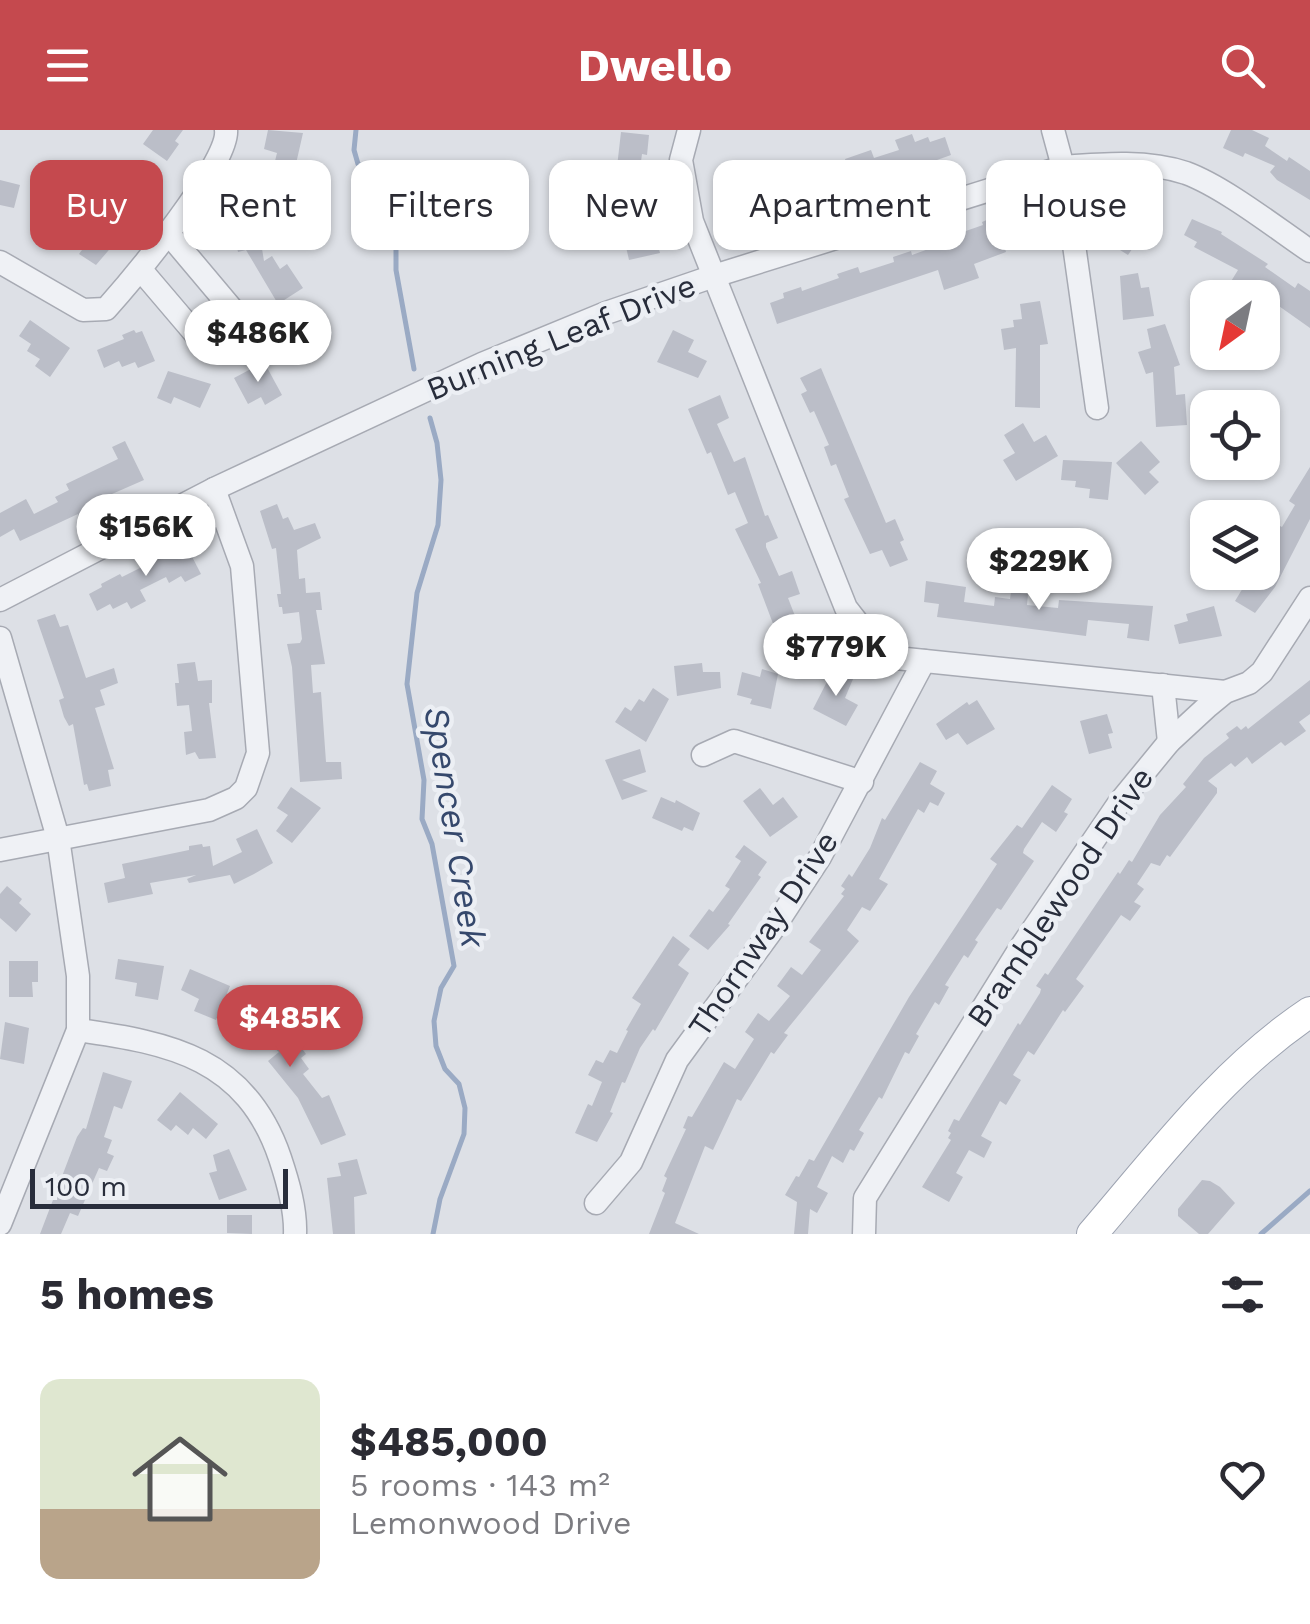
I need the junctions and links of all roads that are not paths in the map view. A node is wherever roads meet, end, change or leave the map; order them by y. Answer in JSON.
{"nodes":[{"id":1,"x":226,"y":130,"type":"edge"},
{"id":2,"x":689,"y":130,"type":"edge"},
{"id":3,"x":1053,"y":130,"type":"edge"},
{"id":4,"x":1061,"y":160,"type":"edge"},
{"id":5,"x":1163,"y":170,"type":"edge"},
{"id":6,"x":986,"y":191,"type":"edge"},
{"id":7,"x":168,"y":232,"type":"junction"},
{"id":8,"x":1075,"y":250,"type":"edge"},
{"id":9,"x":1310,"y":252,"type":"edge"},
{"id":10,"x":0,"y":262,"type":"edge"},
{"id":11,"x":141,"y":270,"type":"junction"},
{"id":12,"x":714,"y":276,"type":"junction"},
{"id":13,"x":1097,"y":408,"type":"dead end"},
{"id":14,"x":214,"y":489,"type":"junction"},
{"id":15,"x":1310,"y":598,"type":"edge"},
{"id":16,"x":0,"y":600,"type":"edge"},
{"id":17,"x":0,"y":638,"type":"edge"},
{"id":18,"x":924,"y":660,"type":"junction"},
{"id":19,"x":1163,"y":685,"type":"junction"},
{"id":20,"x":1224,"y":692,"type":"junction"},
{"id":21,"x":1169,"y":742,"type":"junction"},
{"id":22,"x":703,"y":755,"type":"dead end"},
{"id":23,"x":862,"y":782,"type":"junction"},
{"id":24,"x":58,"y":838,"type":"junction"},
{"id":25,"x":0,"y":850,"type":"edge"},
{"id":26,"x":1310,"y":1012,"type":"edge"},
{"id":27,"x":78,"y":1030,"type":"junction"},
{"id":28,"x":596,"y":1202,"type":"dead end"},
{"id":29,"x":0,"y":1224,"type":"edge"},
{"id":30,"x":295,"y":1234,"type":"edge"},
{"id":31,"x":864,"y":1234,"type":"edge"},
{"id":32,"x":1092,"y":1234,"type":"edge"}],
"edges":[{"from":1,"to":7,"type":"street"},
{"from":2,"to":12,"type":"street"},
{"from":3,"to":4,"type":"street"},
{"from":5,"to":9,"type":"street","name":"Burning Leaf Drive"},
{"from":6,"to":12,"type":"street","name":"Burning Leaf Drive"},
{"from":7,"to":11,"type":"street"},
{"from":7,"to":11,"type":"street"},
{"from":8,"to":13,"type":"street"},
{"from":10,"to":11,"type":"street"},
{"from":12,"to":14,"type":"street","name":"Burning Leaf Drive"},
{"from":12,"to":18,"type":"street"},
{"from":14,"to":16,"type":"street","name":"Burning Leaf Drive"},
{"from":14,"to":24,"type":"street"},
{"from":15,"to":20,"type":"street","name":"Bramblewood Drive"},
{"from":17,"to":24,"type":"street"},
{"from":18,"to":19,"type":"street"},
{"from":18,"to":23,"type":"street","name":"Thornway Drive"},
{"from":19,"to":20,"type":"street"},
{"from":19,"to":21,"type":"street"},
{"from":20,"to":21,"type":"street","name":"Bramblewood Drive"},
{"from":21,"to":31,"type":"street","name":"Bramblewood Drive"},
{"from":22,"to":23,"type":"street"},
{"from":23,"to":28,"type":"street","name":"Thornway Drive"},
{"from":24,"to":25,"type":"street"},
{"from":24,"to":27,"type":"street"},
{"from":26,"to":32,"type":"main road"},
{"from":27,"to":29,"type":"street"},
{"from":27,"to":30,"type":"street"}]}
